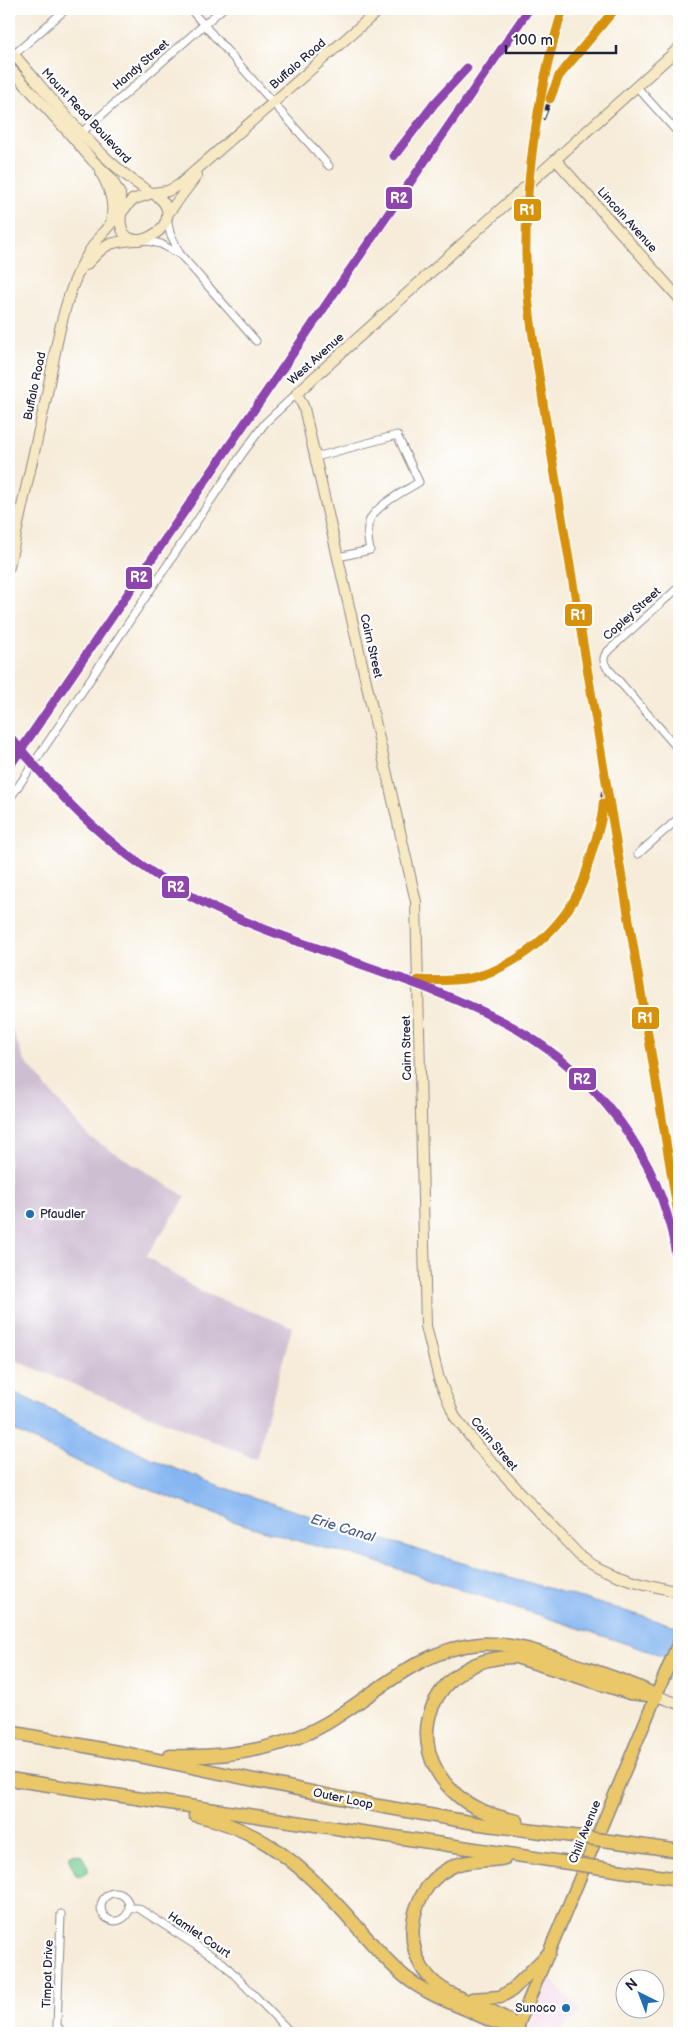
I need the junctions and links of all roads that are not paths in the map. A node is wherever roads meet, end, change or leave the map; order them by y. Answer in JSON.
{"nodes":[{"id":1,"x":66,"y":9,"type":"edge"},
{"id":2,"x":190,"y":9,"type":"edge"},
{"id":3,"x":222,"y":9,"type":"edge"},
{"id":4,"x":380,"y":9,"type":"edge"},
{"id":5,"x":204,"y":24,"type":"junction"},
{"id":6,"x":679,"y":48,"type":"edge"},
{"id":7,"x":10,"y":54,"type":"edge"},
{"id":8,"x":9,"y":67,"type":"edge"},
{"id":9,"x":636,"y":86,"type":"junction"},
{"id":10,"x":273,"y":103,"type":"junction"},
{"id":11,"x":679,"y":134,"type":"edge"},
{"id":12,"x":78,"y":135,"type":"junction"},
{"id":13,"x":210,"y":158,"type":"junction"},
{"id":14,"x":556,"y":160,"type":"junction"},
{"id":15,"x":93,"y":161,"type":"junction"},
{"id":16,"x":329,"y":166,"type":"dead end"},
{"id":17,"x":152,"y":193,"type":"junction"},
{"id":18,"x":121,"y":214,"type":"junction"},
{"id":19,"x":167,"y":216,"type":"junction"},
{"id":20,"x":111,"y":222,"type":"junction"},
{"id":21,"x":140,"y":240,"type":"junction"},
{"id":22,"x":180,"y":254,"type":"junction"},
{"id":23,"x":80,"y":271,"type":"junction"},
{"id":24,"x":679,"y":298,"type":"edge"},
{"id":25,"x":256,"y":341,"type":"dead end"},
{"id":26,"x":297,"y":394,"type":"junction"},
{"id":27,"x":316,"y":457,"type":"junction"},
{"id":28,"x":338,"y":557,"type":"junction"},
{"id":29,"x":9,"y":567,"type":"edge"},
{"id":30,"x":679,"y":587,"type":"edge"},
{"id":31,"x":678,"y":745,"type":"edge"},
{"id":32,"x":9,"y":800,"type":"edge"},
{"id":33,"x":679,"y":818,"type":"edge"},
{"id":34,"x":638,"y":854,"type":"dead end"},
{"id":35,"x":679,"y":1592,"type":"edge"},
{"id":36,"x":679,"y":1641,"type":"edge"},
{"id":37,"x":656,"y":1696,"type":"junction"},
{"id":38,"x":679,"y":1704,"type":"edge"},
{"id":39,"x":9,"y":1732,"type":"edge"},
{"id":40,"x":134,"y":1755,"type":"junction"},
{"id":41,"x":9,"y":1778,"type":"edge"},
{"id":42,"x":120,"y":1796,"type":"junction"},
{"id":43,"x":573,"y":1836,"type":"junction"},
{"id":44,"x":679,"y":1851,"type":"edge"},
{"id":45,"x":520,"y":1855,"type":"junction"},
{"id":46,"x":679,"y":1879,"type":"edge"},
{"id":47,"x":130,"y":1908,"type":"junction"},
{"id":48,"x":61,"y":1914,"type":"dead end"},
{"id":49,"x":549,"y":1952,"type":"junction"},
{"id":50,"x":467,"y":2000,"type":"junction"},
{"id":51,"x":516,"y":2030,"type":"edge"},
{"id":52,"x":63,"y":2033,"type":"edge"},
{"id":53,"x":291,"y":2033,"type":"edge"}],
"edges":[{"from":1,"to":7,"type":"street"},
{"from":2,"to":5,"type":"street"},
{"from":3,"to":5,"type":"street","name":"Handy Street"},
{"from":4,"to":10,"type":"street","name":"Buffalo Road"},
{"from":5,"to":10,"type":"street"},
{"from":5,"to":12,"type":"street","name":"Handy Street"},
{"from":6,"to":9,"type":"street","name":"West Avenue"},
{"from":7,"to":12,"type":"street","name":"Mount Read Boulevard"},
{"from":8,"to":12,"type":"street","name":"Mount Read Boulevard"},
{"from":9,"to":11,"type":"street"},
{"from":9,"to":14,"type":"street","name":"West Avenue"},
{"from":10,"to":13,"type":"street","name":"Buffalo Road"},
{"from":10,"to":16,"type":"street"},
{"from":12,"to":15,"type":"street","name":"Mount Read Boulevard"},
{"from":12,"to":17,"type":"street","name":"Mount Read Boulevard"},
{"from":13,"to":17,"type":"street","name":"Buffalo Road"},
{"from":13,"to":19,"type":"street","name":"Buffalo Road"},
{"from":14,"to":24,"type":"street","name":"Lincoln Avenue"},
{"from":14,"to":26,"type":"street","name":"West Avenue"},
{"from":15,"to":18,"type":"street","name":"Mount Read Boulevard"},
{"from":15,"to":20,"type":"street"},
{"from":17,"to":18,"type":"street"},
{"from":17,"to":19,"type":"street"},
{"from":18,"to":20,"type":"street","name":"Buffalo Road"},
{"from":18,"to":21,"type":"street"},
{"from":19,"to":21,"type":"street"},
{"from":19,"to":22,"type":"street"},
{"from":20,"to":23,"type":"street","name":"Buffalo Road"},
{"from":21,"to":22,"type":"street"},
{"from":21,"to":23,"type":"street","name":"Buffalo Road"},
{"from":22,"to":25,"type":"street"},
{"from":23,"to":29,"type":"street","name":"Buffalo Road"},
{"from":26,"to":27,"type":"street","name":"Cairn Street"},
{"from":26,"to":32,"type":"street","name":"West Avenue"},
{"from":27,"to":28,"type":"street","name":"Cairn Street"},
{"from":27,"to":28,"type":"street"},
{"from":28,"to":35,"type":"street","name":"Cairn Street"},
{"from":30,"to":31,"type":"street","name":"Copley Street"},
{"from":33,"to":34,"type":"street"},
{"from":36,"to":37,"type":"main road","name":"Chili Avenue"},
{"from":37,"to":38,"type":"street"},
{"from":37,"to":40,"type":"highway"},
{"from":37,"to":43,"type":"highway"},
{"from":37,"to":49,"type":"main road","name":"Chili Avenue"},
{"from":39,"to":40,"type":"highway","name":"Outer Loop"},
{"from":40,"to":43,"type":"highway","name":"Outer Loop"},
{"from":41,"to":42,"type":"highway"},
{"from":42,"to":45,"type":"highway"},
{"from":42,"to":51,"type":"highway"},
{"from":43,"to":44,"type":"highway","name":"Outer Loop","bridge":true},
{"from":45,"to":46,"type":"highway","bridge":true},
{"from":45,"to":50,"type":"highway"},
{"from":47,"to":47,"type":"street","name":"Hamlet Court"},
{"from":47,"to":53,"type":"street","name":"Hamlet Court"},
{"from":48,"to":52,"type":"street","name":"Timpat Drive"},
{"from":49,"to":50,"type":"highway"},
{"from":49,"to":51,"type":"main road","name":"Chili Avenue"},
{"from":50,"to":51,"type":"highway"}]}
